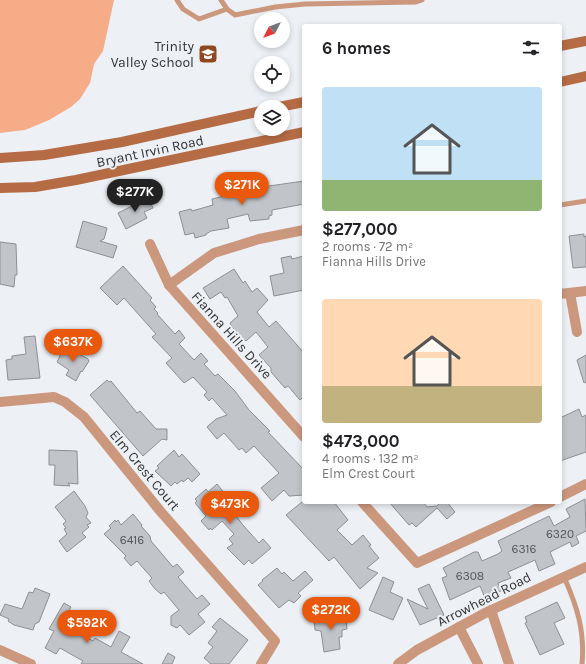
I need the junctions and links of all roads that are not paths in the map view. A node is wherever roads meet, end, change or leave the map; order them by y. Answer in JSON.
{"nodes":[{"id":1,"x":177,"y":0,"type":"edge"},
{"id":2,"x":220,"y":0,"type":"edge"},
{"id":3,"x":422,"y":0,"type":"edge"},
{"id":4,"x":385,"y":1,"type":"edge"},
{"id":5,"x":304,"y":2,"type":"edge"},
{"id":6,"x":227,"y":9,"type":"junction"},
{"id":7,"x":586,"y":41,"type":"edge"},
{"id":8,"x":562,"y":46,"type":"edge"},
{"id":9,"x":586,"y":76,"type":"edge"},
{"id":10,"x":562,"y":82,"type":"edge"},
{"id":11,"x":302,"y":102,"type":"edge"},
{"id":12,"x":290,"y":105,"type":"edge"},
{"id":13,"x":254,"y":113,"type":"edge"},
{"id":14,"x":302,"y":132,"type":"edge"},
{"id":15,"x":0,"y":158,"type":"edge"},
{"id":16,"x":0,"y":188,"type":"edge"},
{"id":17,"x":586,"y":201,"type":"edge"},
{"id":18,"x":562,"y":204,"type":"edge"},
{"id":19,"x":302,"y":230,"type":"edge"},
{"id":20,"x":150,"y":244,"type":"dead end"},
{"id":21,"x":169,"y":285,"type":"junction"},
{"id":22,"x":586,"y":291,"type":"edge"},
{"id":23,"x":565,"y":294,"type":"edge"},
{"id":24,"x":577,"y":332,"type":"dead end"},
{"id":25,"x":0,"y":402,"type":"edge"},
{"id":26,"x":302,"y":435,"type":"edge"},
{"id":27,"x":586,"y":484,"type":"edge"},
{"id":28,"x":562,"y":496,"type":"edge"},
{"id":29,"x":364,"y":504,"type":"edge"},
{"id":30,"x":546,"y":504,"type":"edge"},
{"id":31,"x":586,"y":567,"type":"edge"},
{"id":32,"x":563,"y":576,"type":"junction"},
{"id":33,"x":491,"y":610,"type":"junction"},
{"id":34,"x":459,"y":627,"type":"junction"},
{"id":35,"x":0,"y":650,"type":"edge"},
{"id":36,"x":31,"y":664,"type":"edge"},
{"id":37,"x":261,"y":664,"type":"edge"},
{"id":38,"x":398,"y":664,"type":"edge"},
{"id":39,"x":478,"y":664,"type":"edge"},
{"id":40,"x":509,"y":664,"type":"edge"},
{"id":41,"x":582,"y":664,"type":"edge"}],
"edges":[{"from":1,"to":6,"type":"lane"},
{"from":2,"to":6,"type":"lane"},
{"from":3,"to":4,"type":"lane"},
{"from":4,"to":5,"type":"lane"},
{"from":5,"to":6,"type":"lane"},
{"from":7,"to":8,"type":"main road"},
{"from":9,"to":10,"type":"main road"},
{"from":11,"to":12,"type":"main road"},
{"from":13,"to":15,"type":"main road","name":"Bryant Irvin Road"},
{"from":14,"to":16,"type":"main road","name":"Bryant Irvin Road"},
{"from":17,"to":18,"type":"lane"},
{"from":19,"to":21,"type":"street"},
{"from":20,"to":21,"type":"street","name":"Fianna Hills Drive"},
{"from":21,"to":26,"type":"street","name":"Fianna Hills Drive"},
{"from":22,"to":23,"type":"street"},
{"from":23,"to":24,"type":"street"},
{"from":25,"to":37,"type":"street","name":"Elm Crest Court"},
{"from":27,"to":28,"type":"street"},
{"from":29,"to":30,"type":"street"},
{"from":31,"to":32,"type":"street","name":"Arrowhead Road"},
{"from":32,"to":33,"type":"street","name":"Arrowhead Road"},
{"from":32,"to":41,"type":"lane"},
{"from":33,"to":34,"type":"street","name":"Arrowhead Road"},
{"from":33,"to":40,"type":"street"},
{"from":34,"to":38,"type":"street","name":"Arrowhead Road"},
{"from":34,"to":39,"type":"street"},
{"from":35,"to":36,"type":"street"}]}
